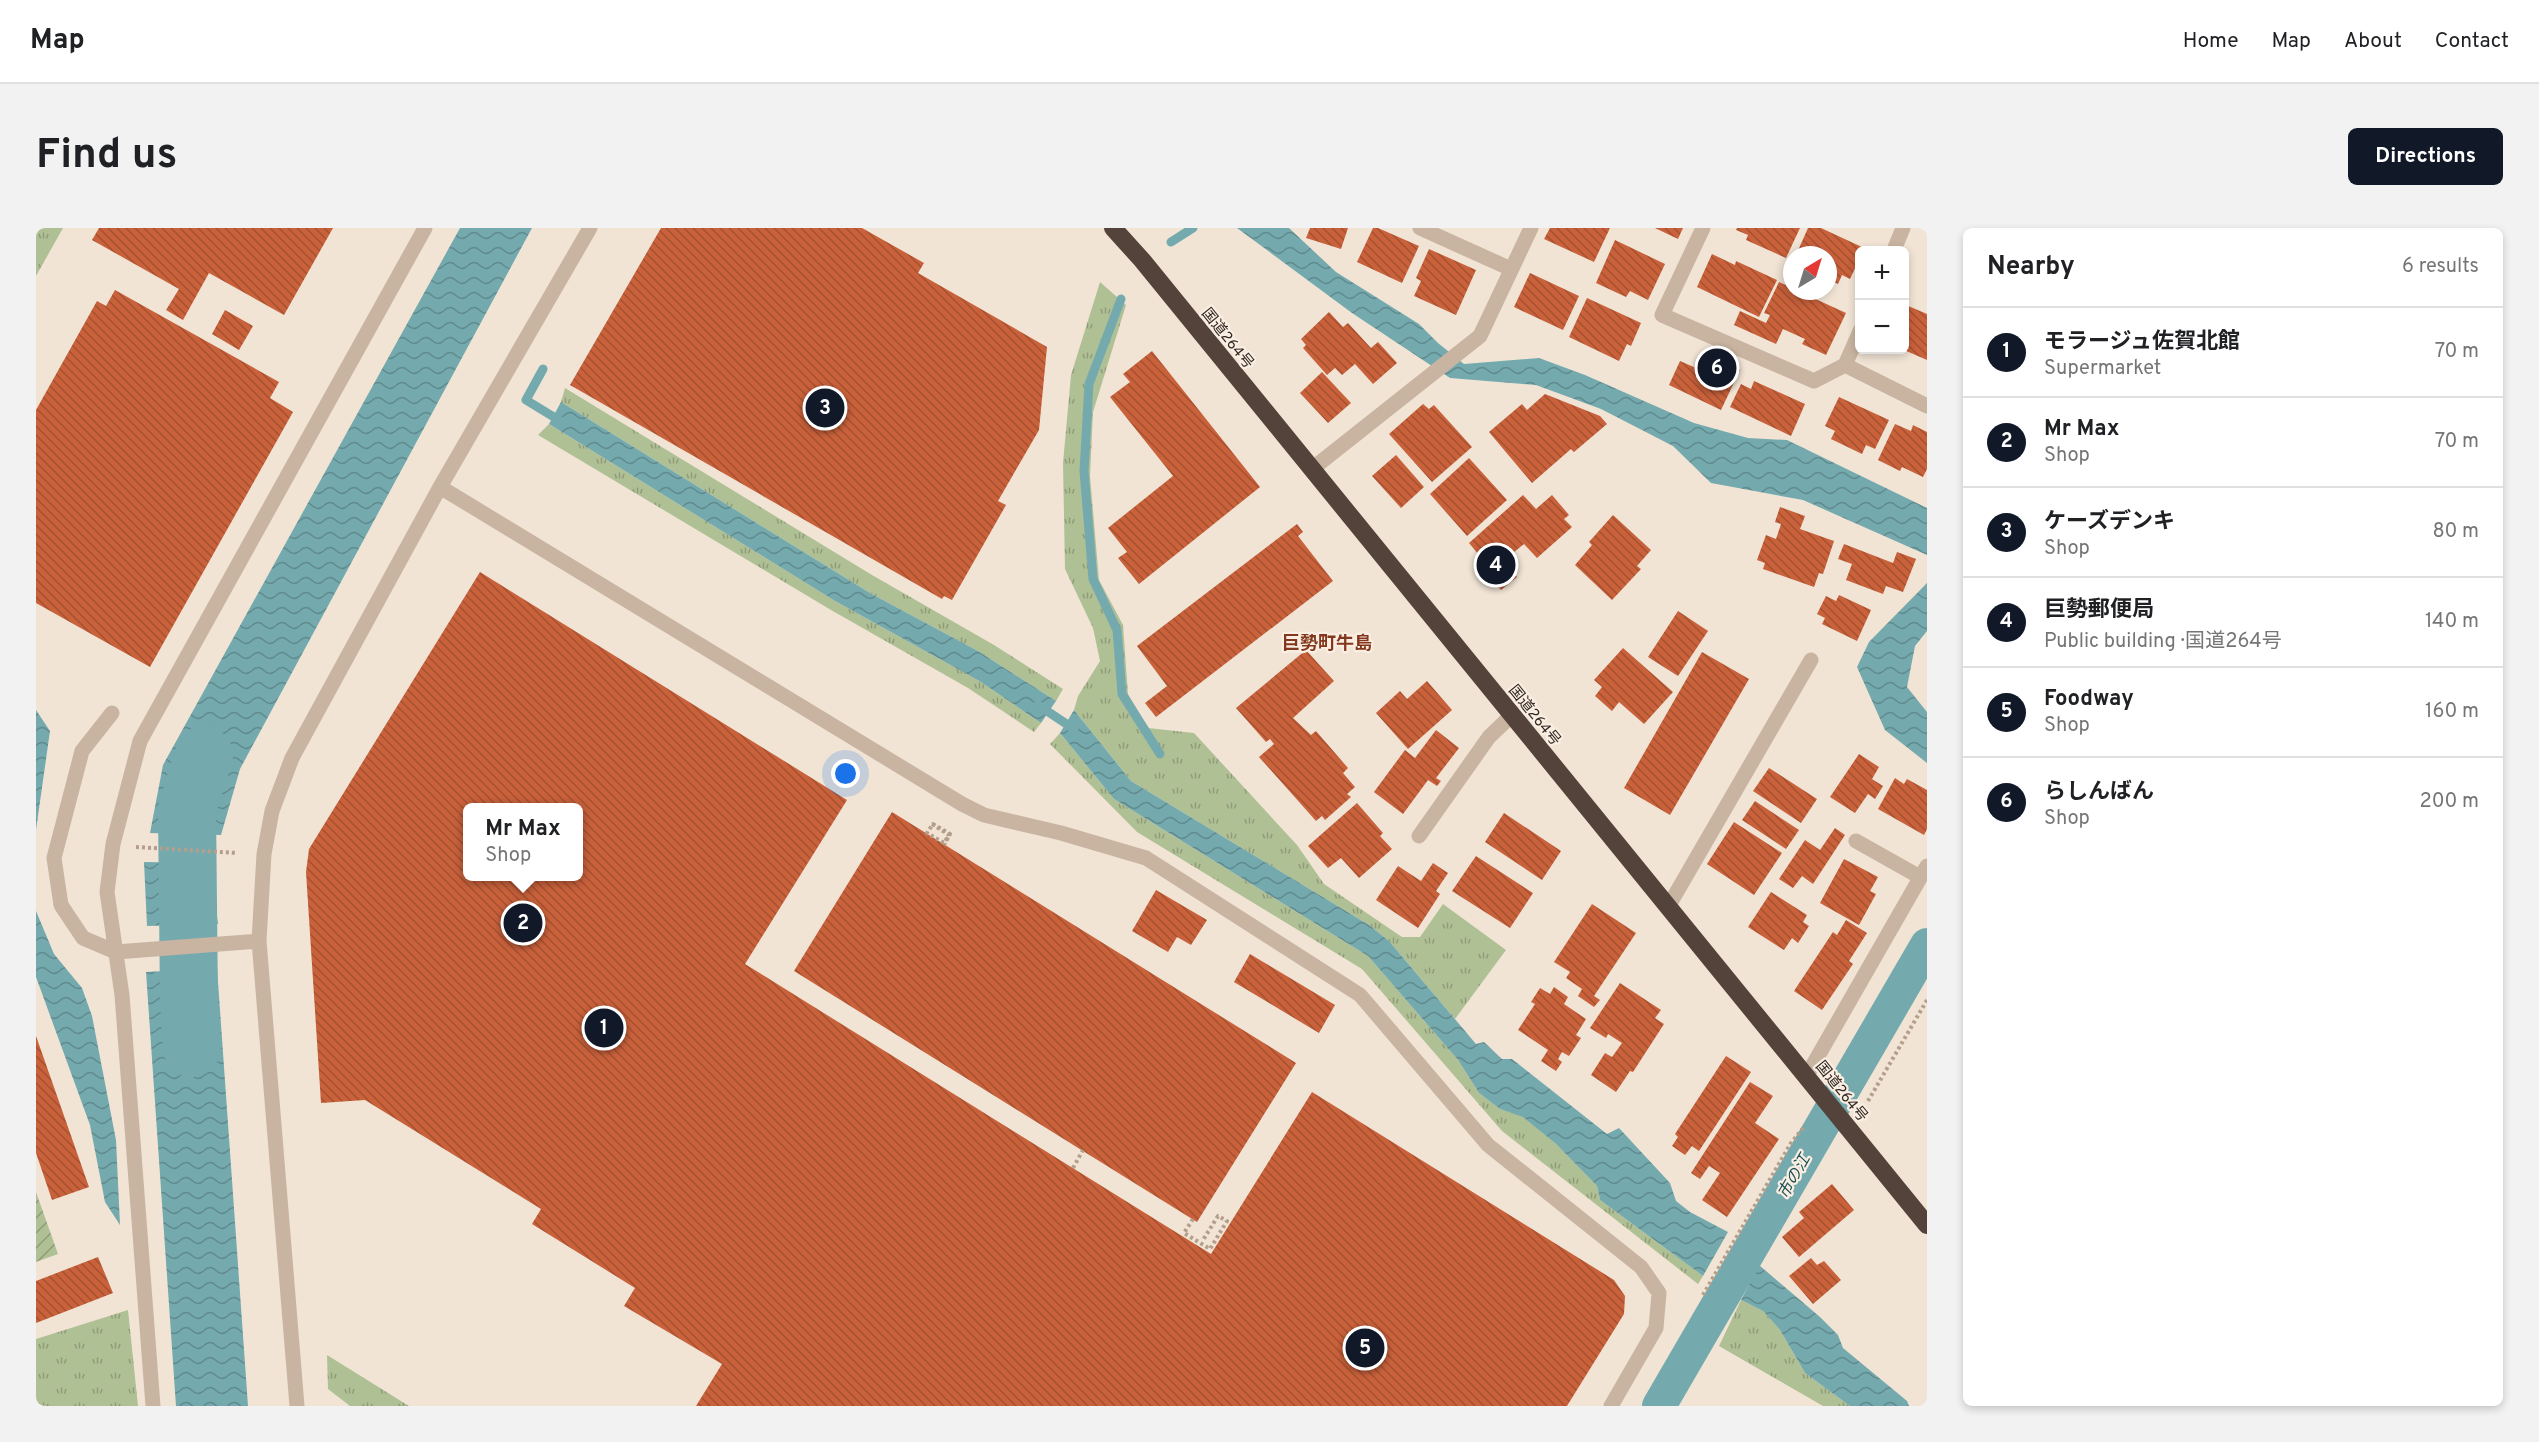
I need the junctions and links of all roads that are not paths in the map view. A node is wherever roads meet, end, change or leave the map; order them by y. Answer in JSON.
{"nodes":[{"id":1,"x":425,"y":228,"type":"edge"},
{"id":2,"x":590,"y":228,"type":"edge"},
{"id":3,"x":1113,"y":228,"type":"edge"},
{"id":4,"x":1420,"y":228,"type":"edge"},
{"id":5,"x":1531,"y":228,"type":"edge"},
{"id":6,"x":1702,"y":228,"type":"edge"},
{"id":7,"x":1903,"y":228,"type":"edge"},
{"id":8,"x":1895,"y":246,"type":"edge"},
{"id":9,"x":1511,"y":269,"type":"junction"},
{"id":10,"x":1855,"y":343,"type":"edge"},
{"id":11,"x":1845,"y":366,"type":"junction"},
{"id":12,"x":1927,"y":406,"type":"edge"},
{"id":13,"x":1312,"y":470,"type":"junction"},
{"id":14,"x":440,"y":488,"type":"junction"},
{"id":15,"x":1811,"y":660,"type":"dead end"},
{"id":16,"x":112,"y":713,"type":"dead end"},
{"id":17,"x":1512,"y":715,"type":"junction"},
{"id":18,"x":1419,"y":836,"type":"dead end"},
{"id":19,"x":1856,"y":841,"type":"dead end"},
{"id":20,"x":1924,"y":871,"type":"edge"},
{"id":21,"x":1668,"y":907,"type":"junction"},
{"id":22,"x":259,"y":941,"type":"junction"},
{"id":23,"x":121,"y":951,"type":"junction"},
{"id":24,"x":1806,"y":1077,"type":"junction"},
{"id":25,"x":1927,"y":1225,"type":"edge"},
{"id":26,"x":153,"y":1406,"type":"edge"},
{"id":27,"x":297,"y":1406,"type":"edge"},
{"id":28,"x":1611,"y":1406,"type":"edge"}],
"edges":[{"from":1,"to":23,"type":"street"},
{"from":2,"to":14,"type":"street"},
{"from":3,"to":13,"type":"highway","name":"国道264号"},
{"from":4,"to":9,"type":"street"},
{"from":5,"to":9,"type":"street"},
{"from":6,"to":11,"type":"street"},
{"from":7,"to":8,"type":"street"},
{"from":9,"to":13,"type":"street"},
{"from":10,"to":11,"type":"street"},
{"from":11,"to":12,"type":"street"},
{"from":13,"to":17,"type":"highway","name":"国道264号"},
{"from":14,"to":22,"type":"street"},
{"from":14,"to":28,"type":"street"},
{"from":15,"to":21,"type":"street"},
{"from":16,"to":23,"type":"street"},
{"from":17,"to":18,"type":"street"},
{"from":17,"to":21,"type":"highway","name":"国道264号"},
{"from":19,"to":20,"type":"street"},
{"from":20,"to":24,"type":"street"},
{"from":21,"to":24,"type":"highway","name":"国道264号"},
{"from":22,"to":23,"type":"street"},
{"from":22,"to":27,"type":"street"},
{"from":23,"to":26,"type":"street"},
{"from":24,"to":25,"type":"highway","name":"国道264号"}]}
